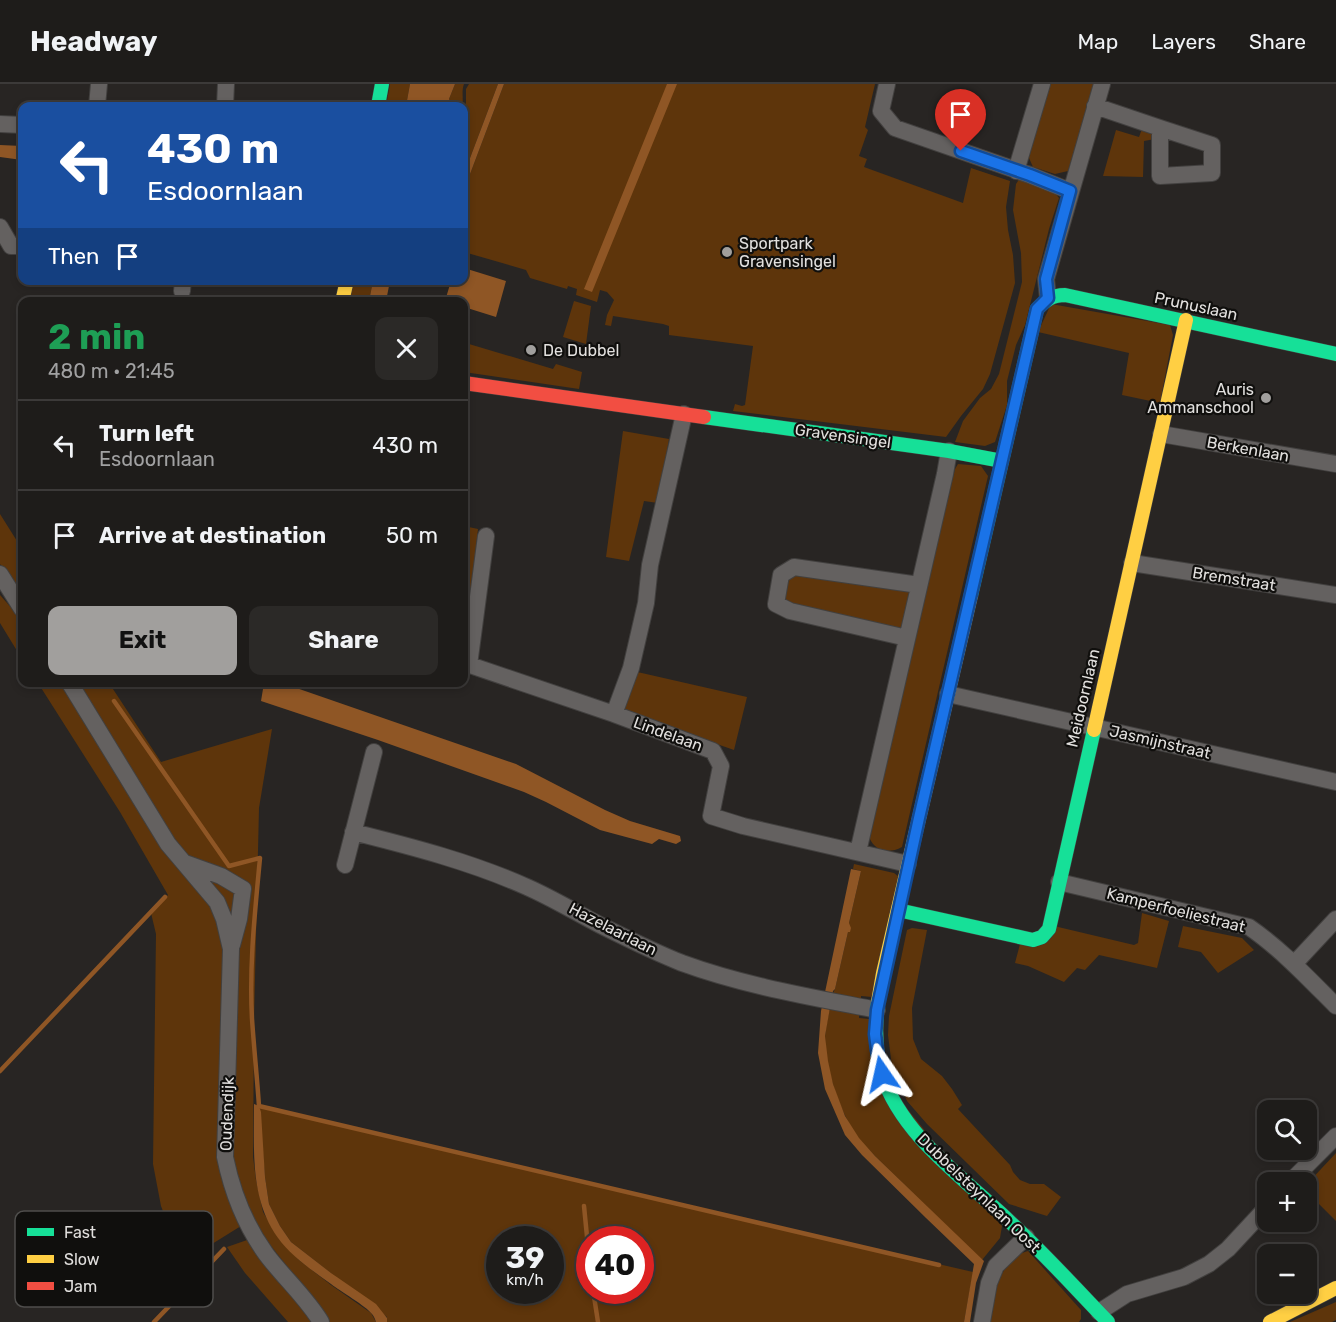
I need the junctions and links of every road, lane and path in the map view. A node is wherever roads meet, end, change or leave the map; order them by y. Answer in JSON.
{"nodes":[{"id":1,"x":99,"y":84,"type":"edge"},
{"id":2,"x":226,"y":84,"type":"edge"},
{"id":3,"x":382,"y":84,"type":"edge"},
{"id":4,"x":887,"y":84,"type":"edge"},
{"id":5,"x":1042,"y":84,"type":"edge"},
{"id":6,"x":1102,"y":84,"type":"edge"},
{"id":7,"x":97,"y":102,"type":"edge"},
{"id":8,"x":225,"y":102,"type":"edge"},
{"id":9,"x":379,"y":102,"type":"edge"},
{"id":10,"x":1095,"y":106,"type":"junction"},
{"id":11,"x":0,"y":124,"type":"edge"},
{"id":12,"x":18,"y":125,"type":"edge"},
{"id":13,"x":1160,"y":128,"type":"dead end"},
{"id":14,"x":1016,"y":171,"type":"junction"},
{"id":15,"x":1070,"y":191,"type":"junction"},
{"id":16,"x":0,"y":227,"type":"edge"},
{"id":17,"x":18,"y":246,"type":"edge"},
{"id":18,"x":1048,"y":298,"type":"junction"},
{"id":19,"x":1186,"y":320,"type":"junction"},
{"id":20,"x":1336,"y":354,"type":"edge"},
{"id":21,"x":468,"y":384,"type":"edge"},
{"id":22,"x":684,"y":414,"type":"junction"},
{"id":23,"x":1161,"y":434,"type":"junction"},
{"id":24,"x":949,"y":451,"type":"junction"},
{"id":25,"x":1002,"y":461,"type":"junction"},
{"id":26,"x":1336,"y":464,"type":"edge"},
{"id":27,"x":486,"y":536,"type":"dead end"},
{"id":28,"x":1132,"y":563,"type":"junction"},
{"id":29,"x":0,"y":574,"type":"edge"},
{"id":30,"x":919,"y":585,"type":"junction"},
{"id":31,"x":1336,"y":595,"type":"edge"},
{"id":32,"x":18,"y":603,"type":"edge"},
{"id":33,"x":907,"y":638,"type":"junction"},
{"id":34,"x":468,"y":651,"type":"edge"},
{"id":35,"x":468,"y":665,"type":"edge"},
{"id":36,"x":72,"y":687,"type":"edge"},
{"id":37,"x":948,"y":694,"type":"junction"},
{"id":38,"x":614,"y":714,"type":"junction"},
{"id":39,"x":1093,"y":727,"type":"junction"},
{"id":40,"x":374,"y":752,"type":"dead end"},
{"id":41,"x":1336,"y":782,"type":"edge"},
{"id":42,"x":353,"y":832,"type":"junction"},
{"id":43,"x":858,"y":852,"type":"junction"},
{"id":44,"x":184,"y":863,"type":"junction"},
{"id":45,"x":908,"y":864,"type":"junction"},
{"id":46,"x":345,"y":865,"type":"dead end"},
{"id":47,"x":1059,"y":882,"type":"junction"},
{"id":48,"x":898,"y":910,"type":"junction"},
{"id":49,"x":1336,"y":919,"type":"edge"},
{"id":50,"x":231,"y":949,"type":"junction"},
{"id":51,"x":1294,"y":964,"type":"junction"},
{"id":52,"x":1336,"y":1006,"type":"edge"},
{"id":53,"x":877,"y":1010,"type":"junction"},
{"id":54,"x":1336,"y":1136,"type":"edge"},
{"id":55,"x":1300,"y":1172,"type":"edge"},
{"id":56,"x":1257,"y":1218,"type":"edge"},
{"id":57,"x":1026,"y":1237,"type":"junction"},
{"id":58,"x":1336,"y":1288,"type":"edge"},
{"id":59,"x":1103,"y":1317,"type":"edge"},
{"id":60,"x":321,"y":1322,"type":"edge"},
{"id":61,"x":982,"y":1322,"type":"edge"},
{"id":62,"x":1270,"y":1322,"type":"edge"}],
"edges":[{"from":1,"to":7,"type":"street"},
{"from":2,"to":8,"type":"street"},
{"from":3,"to":9,"type":"street"},
{"from":4,"to":14,"type":"street"},
{"from":5,"to":14,"type":"street"},
{"from":6,"to":10,"type":"street","name":"Dubbelsteynlaan Oost"},
{"from":10,"to":13,"type":"street"},
{"from":10,"to":15,"type":"street","name":"Dubbelsteynlaan Oost"},
{"from":11,"to":12,"type":"street"},
{"from":14,"to":15,"type":"street"},
{"from":15,"to":18,"type":"street","name":"Dubbelsteynlaan Oost"},
{"from":16,"to":17,"type":"street"},
{"from":18,"to":19,"type":"street","name":"Prunuslaan"},
{"from":18,"to":25,"type":"street","name":"Dubbelsteynlaan Oost"},
{"from":19,"to":20,"type":"street","name":"Prunuslaan"},
{"from":19,"to":23,"type":"street","name":"Meidoornlaan"},
{"from":21,"to":22,"type":"street","name":"Gravensingel"},
{"from":22,"to":24,"type":"street","name":"Gravensingel"},
{"from":22,"to":38,"type":"street"},
{"from":23,"to":26,"type":"street","name":"Berkenlaan"},
{"from":23,"to":28,"type":"street","name":"Meidoornlaan"},
{"from":24,"to":25,"type":"street","name":"Gravensingel"},
{"from":24,"to":30,"type":"street"},
{"from":25,"to":37,"type":"street","name":"Dubbelsteynlaan Oost"},
{"from":27,"to":34,"type":"street","name":"Lindelaan"},
{"from":28,"to":31,"type":"street","name":"Bremstraat"},
{"from":28,"to":39,"type":"street","name":"Meidoornlaan"},
{"from":29,"to":32,"type":"street"},
{"from":30,"to":33,"type":"street"},
{"from":30,"to":33,"type":"street"},
{"from":33,"to":43,"type":"street"},
{"from":35,"to":38,"type":"street","name":"Lindelaan"},
{"from":36,"to":44,"type":"street","name":"Oudendijk"},
{"from":37,"to":39,"type":"street","name":"Jasmijnstraat"},
{"from":37,"to":45,"type":"street","name":"Dubbelsteynlaan Oost"},
{"from":38,"to":43,"type":"street","name":"Lindelaan"},
{"from":39,"to":41,"type":"street","name":"Jasmijnstraat"},
{"from":39,"to":47,"type":"street","name":"Meidoornlaan"},
{"from":40,"to":42,"type":"street"},
{"from":42,"to":46,"type":"street"},
{"from":42,"to":53,"type":"street","name":"Hazelaarlaan"},
{"from":43,"to":45,"type":"street","name":"Lindelaan"},
{"from":44,"to":50,"type":"street","name":"Oudendijk"},
{"from":44,"to":50,"type":"street","name":"Oudendijk"},
{"from":45,"to":48,"type":"street","name":"Dubbelsteynlaan Oost"},
{"from":47,"to":48,"type":"street","name":"Meidoornlaan"},
{"from":47,"to":51,"type":"street","name":"Kamperfoeliestraat"},
{"from":48,"to":53,"type":"street","name":"Dubbelsteynlaan Oost"},
{"from":49,"to":51,"type":"street"},
{"from":50,"to":60,"type":"street","name":"Oudendijk"},
{"from":51,"to":52,"type":"street","name":"Kamperfoeliestraat"},
{"from":53,"to":57,"type":"street","name":"Dubbelsteynlaan Oost"},
{"from":54,"to":55,"type":"street"},
{"from":56,"to":59,"type":"street"},
{"from":57,"to":59,"type":"street","name":"Dubbelsteynlaan Oost"},
{"from":57,"to":61,"type":"street"},
{"from":58,"to":62,"type":"street"}]}
